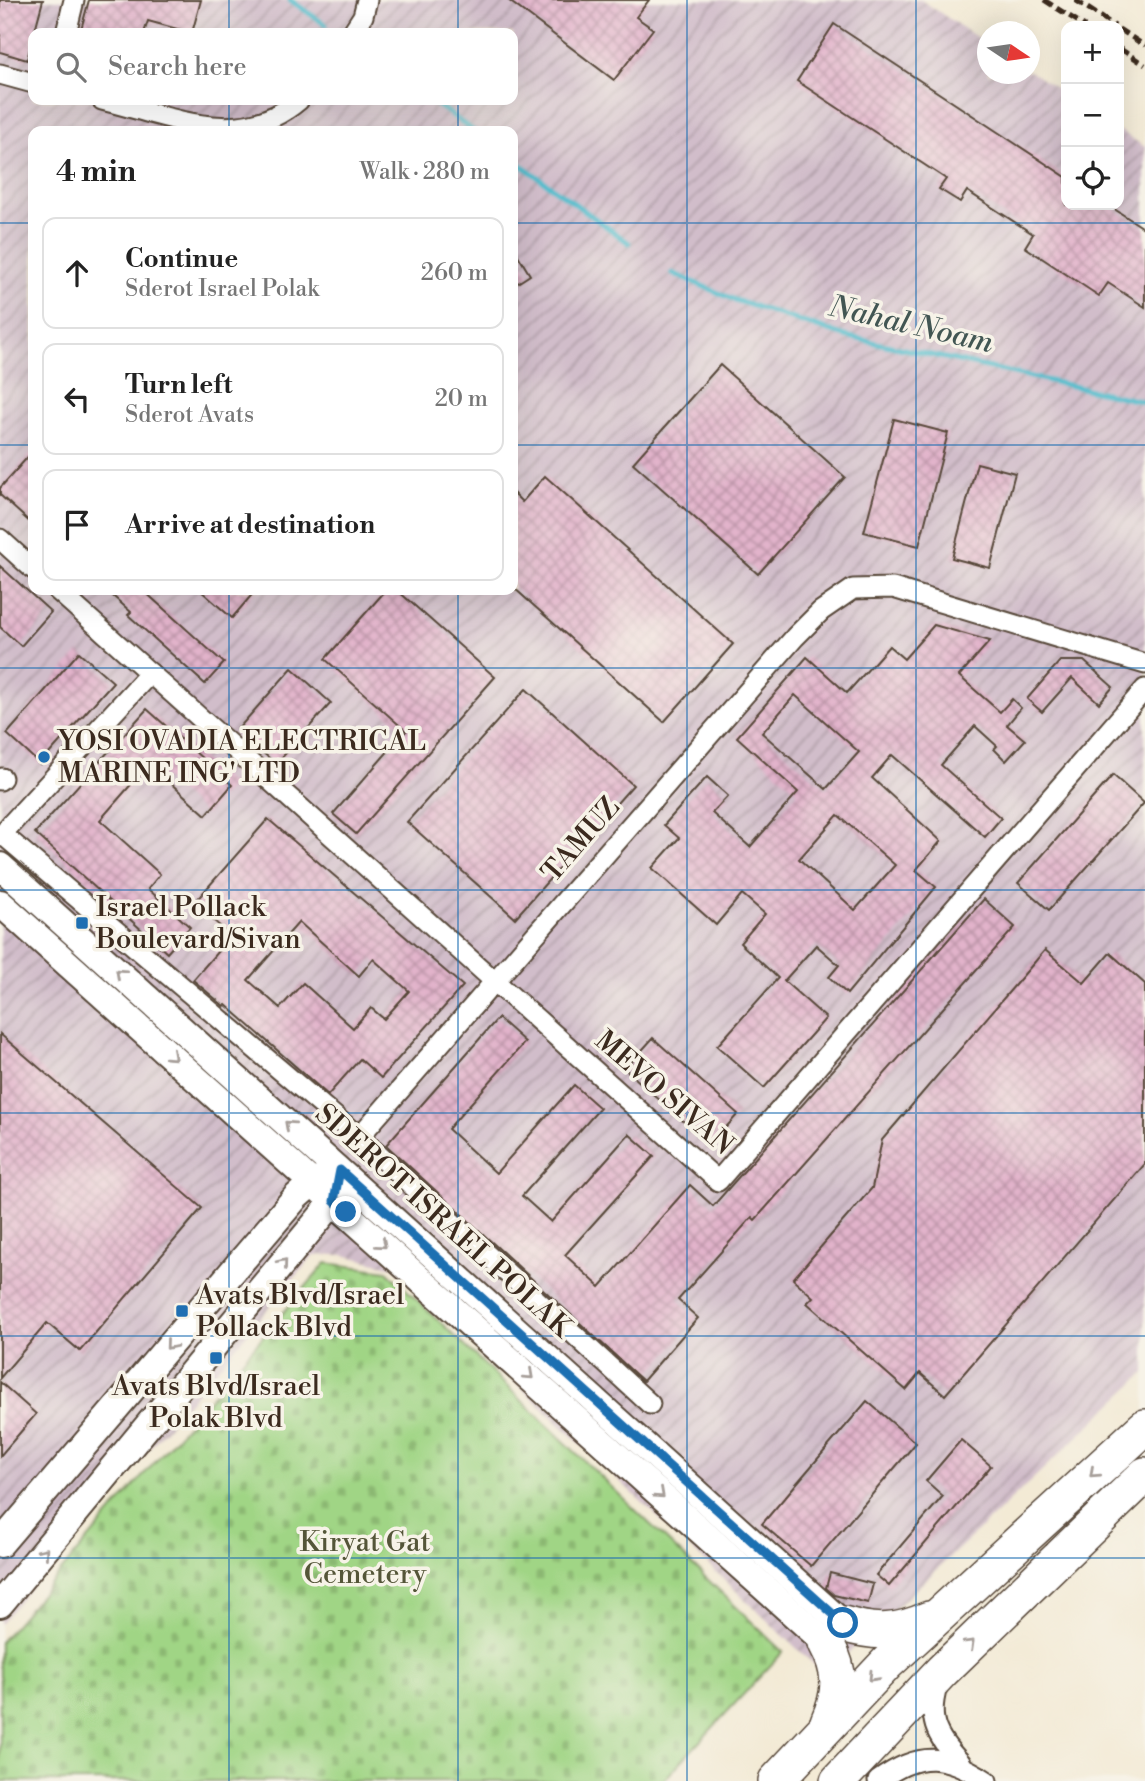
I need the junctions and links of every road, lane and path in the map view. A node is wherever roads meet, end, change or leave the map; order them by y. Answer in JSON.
{"nodes":[{"id":1,"x":74,"y":0,"type":"edge"},
{"id":2,"x":367,"y":0,"type":"edge"},
{"id":3,"x":67,"y":28,"type":"edge"},
{"id":4,"x":355,"y":28,"type":"edge"},
{"id":5,"x":0,"y":74,"type":"edge"},
{"id":6,"x":28,"y":82,"type":"edge"},
{"id":7,"x":123,"y":105,"type":"edge"},
{"id":8,"x":293,"y":105,"type":"edge"},
{"id":9,"x":209,"y":126,"type":"edge"},
{"id":10,"x":254,"y":126,"type":"edge"},
{"id":11,"x":0,"y":539,"type":"edge"},
{"id":12,"x":28,"y":564,"type":"edge"},
{"id":13,"x":63,"y":595,"type":"edge"},
{"id":14,"x":1145,"y":664,"type":"edge"},
{"id":15,"x":150,"y":673,"type":"junction"},
{"id":16,"x":1145,"y":689,"type":"edge"},
{"id":17,"x":1,"y":835,"type":"edge"},
{"id":18,"x":0,"y":866,"type":"edge"},
{"id":19,"x":0,"y":903,"type":"edge"},
{"id":20,"x":495,"y":981,"type":"junction"},
{"id":21,"x":359,"y":1137,"type":"junction"},
{"id":22,"x":340,"y":1170,"type":"junction"},
{"id":23,"x":312,"y":1183,"type":"junction"},
{"id":24,"x":336,"y":1212,"type":"junction"},
{"id":25,"x":650,"y":1404,"type":"dead end"},
{"id":26,"x":1145,"y":1427,"type":"edge"},
{"id":27,"x":1145,"y":1475,"type":"edge"},
{"id":28,"x":0,"y":1544,"type":"edge"},
{"id":29,"x":0,"y":1604,"type":"edge"},
{"id":30,"x":936,"y":1616,"type":"junction"},
{"id":31,"x":834,"y":1633,"type":"junction"},
{"id":32,"x":942,"y":1671,"type":"junction"},
{"id":33,"x":824,"y":1730,"type":"junction"},
{"id":34,"x":964,"y":1766,"type":"junction"},
{"id":35,"x":776,"y":1781,"type":"edge"},
{"id":36,"x":838,"y":1781,"type":"edge"},
{"id":37,"x":878,"y":1781,"type":"edge"},
{"id":38,"x":987,"y":1781,"type":"edge"}],
"edges":[{"from":1,"to":3,"type":"street"},
{"from":2,"to":4,"type":"street"},
{"from":5,"to":6,"type":"street"},
{"from":7,"to":9,"type":"street"},
{"from":8,"to":10,"type":"street"},
{"from":11,"to":12,"type":"street"},
{"from":13,"to":15,"type":"street","name":"MEVO SIVAN"},
{"from":14,"to":20,"type":"street","name":"TAMUZ"},
{"from":15,"to":17,"type":"street"},
{"from":15,"to":20,"type":"street","name":"MEVO SIVAN"},
{"from":16,"to":20,"type":"street","name":"MEVO SIVAN"},
{"from":17,"to":21,"type":"street"},
{"from":22,"to":18,"type":"street","name":"SDEROT ISRAEL POLAK","one_way":true},
{"from":19,"to":23,"type":"street","name":"SDEROT ISRAEL POLAK","one_way":true},
{"from":20,"to":21,"type":"street","name":"TAMUZ"},
{"from":21,"to":25,"type":"street"},
{"from":22,"to":23,"type":"street"},
{"from":22,"to":24,"type":"street"},
{"from":22,"to":31,"type":"street","name":"SDEROT ISRAEL POLAK"},
{"from":23,"to":24,"type":"street","name":"SDEROT ISRAEL POLAK"},
{"from":23,"to":28,"type":"street","one_way":true},
{"from":29,"to":24,"type":"street","one_way":true},
{"from":24,"to":31,"type":"street","name":"SDEROT ISRAEL POLAK","one_way":true},
{"from":26,"to":30,"type":"highway","one_way":true},
{"from":32,"to":27,"type":"highway","one_way":true},
{"from":30,"to":31,"type":"highway"},
{"from":30,"to":33,"type":"highway","one_way":true},
{"from":31,"to":33,"type":"highway"},
{"from":32,"to":34,"type":"street"},
{"from":32,"to":36,"type":"highway"},
{"from":33,"to":35,"type":"highway"},
{"from":34,"to":37,"type":"street"},
{"from":34,"to":38,"type":"street"}]}
